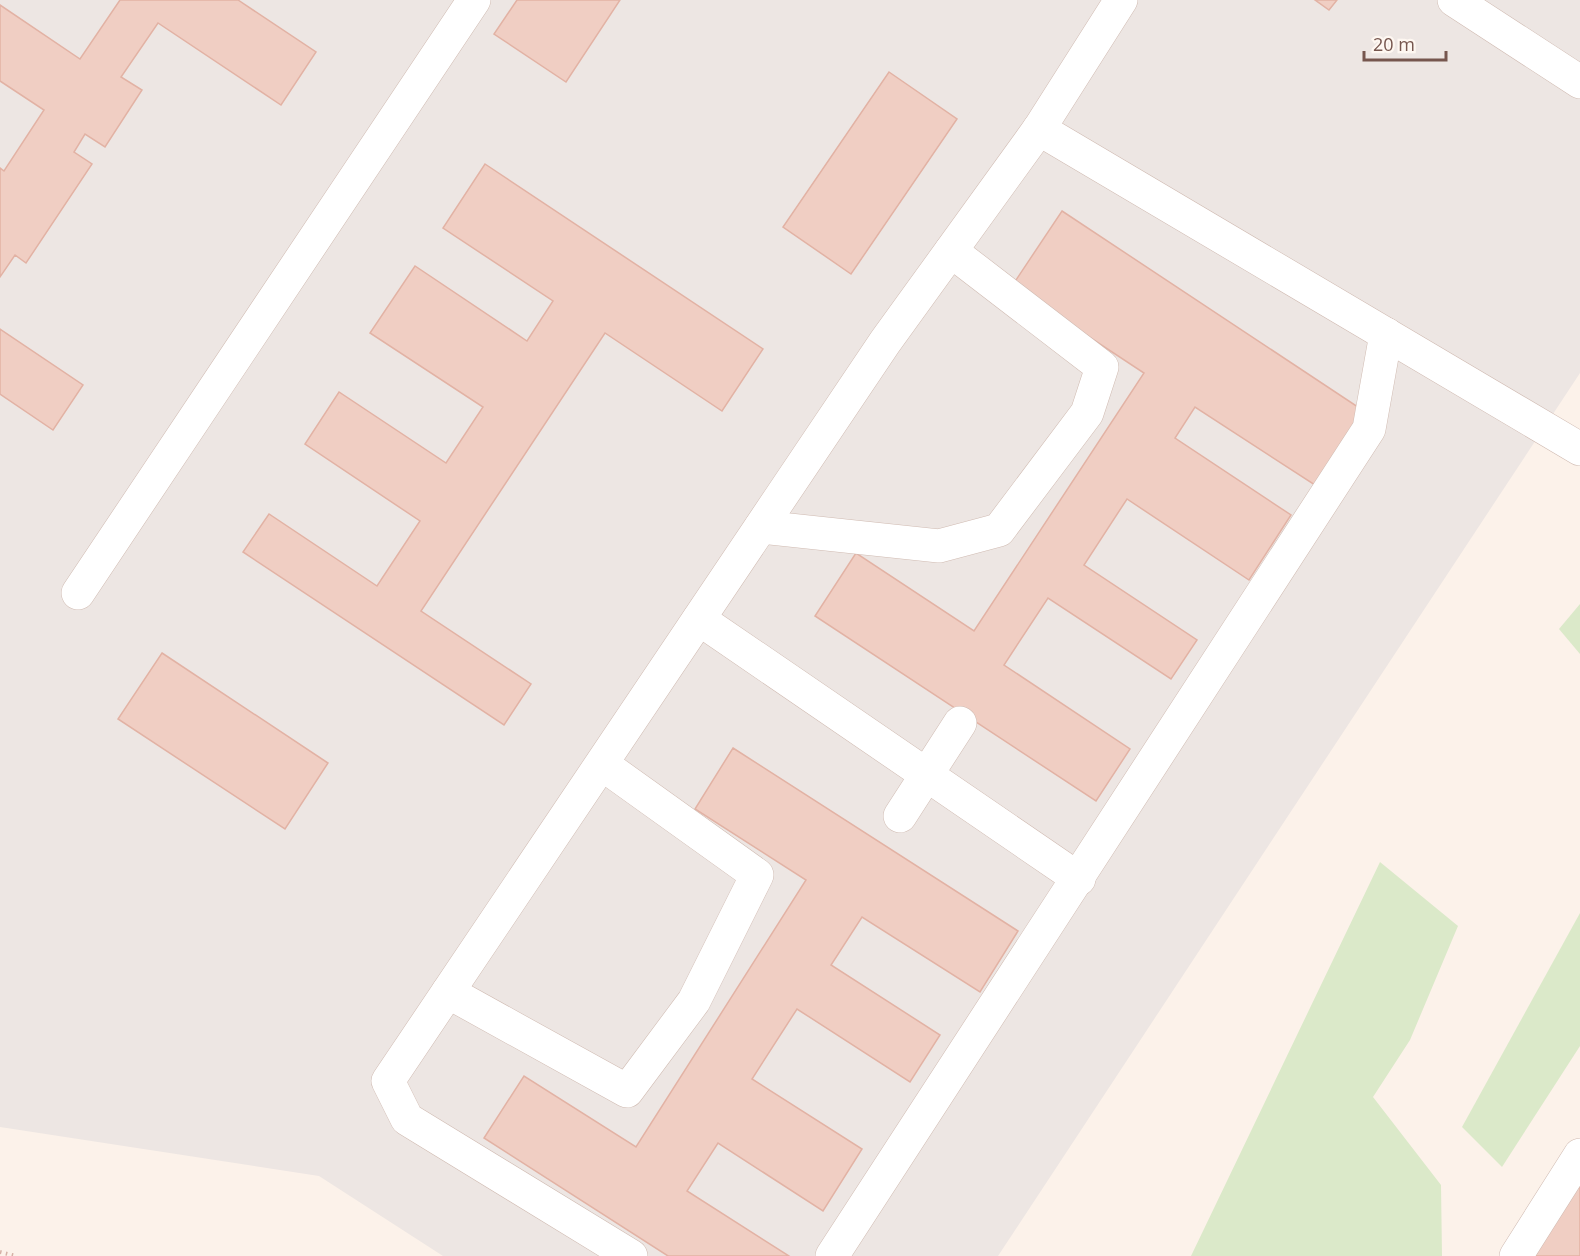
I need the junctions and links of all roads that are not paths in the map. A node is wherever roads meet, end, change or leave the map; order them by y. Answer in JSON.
{"nodes":[{"id":1,"x":474,"y":0,"type":"edge"},
{"id":2,"x":1121,"y":0,"type":"edge"},
{"id":3,"x":1454,"y":0,"type":"edge"},
{"id":4,"x":1580,"y":82,"type":"edge"},
{"id":5,"x":1039,"y":129,"type":"junction"},
{"id":6,"x":951,"y":250,"type":"junction"},
{"id":7,"x":1386,"y":334,"type":"junction"},
{"id":8,"x":1580,"y":449,"type":"edge"},
{"id":9,"x":762,"y":527,"type":"junction"},
{"id":10,"x":78,"y":593,"type":"dead end"},
{"id":11,"x":699,"y":619,"type":"junction"},
{"id":12,"x":960,"y":723,"type":"dead end"},
{"id":13,"x":602,"y":764,"type":"junction"},
{"id":14,"x":926,"y":773,"type":"junction"},
{"id":15,"x":900,"y":816,"type":"dead end"},
{"id":16,"x":1079,"y":879,"type":"junction"},
{"id":17,"x":448,"y":992,"type":"junction"},
{"id":18,"x":1580,"y":1155,"type":"edge"},
{"id":19,"x":632,"y":1256,"type":"edge"},
{"id":20,"x":832,"y":1256,"type":"edge"},
{"id":21,"x":1516,"y":1256,"type":"edge"}],
"edges":[{"from":1,"to":10,"type":"street"},
{"from":2,"to":5,"type":"street"},
{"from":3,"to":4,"type":"street"},
{"from":5,"to":6,"type":"street"},
{"from":5,"to":7,"type":"street"},
{"from":6,"to":9,"type":"street"},
{"from":6,"to":9,"type":"street"},
{"from":7,"to":8,"type":"street"},
{"from":7,"to":16,"type":"street"},
{"from":9,"to":11,"type":"street"},
{"from":11,"to":13,"type":"street"},
{"from":11,"to":14,"type":"street"},
{"from":12,"to":14,"type":"street"},
{"from":13,"to":17,"type":"street"},
{"from":13,"to":17,"type":"street"},
{"from":14,"to":15,"type":"street"},
{"from":14,"to":16,"type":"street"},
{"from":16,"to":20,"type":"street"},
{"from":17,"to":19,"type":"street"},
{"from":18,"to":21,"type":"street"}]}
